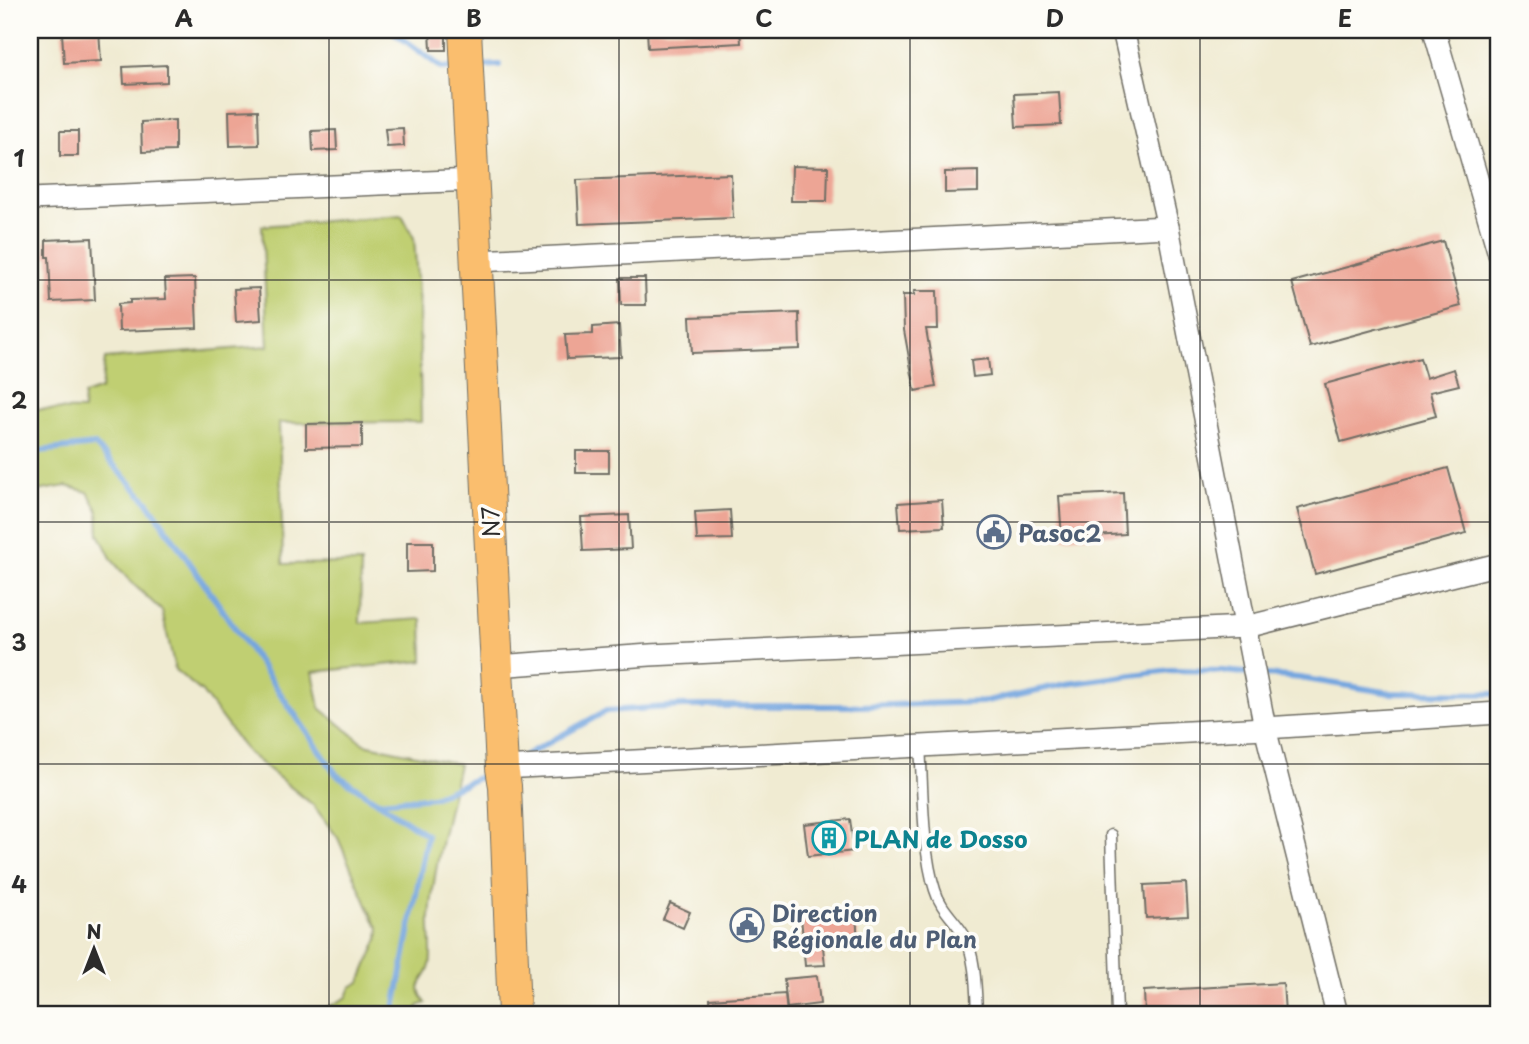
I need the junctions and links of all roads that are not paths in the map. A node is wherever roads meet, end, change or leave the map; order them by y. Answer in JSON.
{"nodes":[{"id":1,"x":465,"y":30,"type":"edge"},
{"id":2,"x":1123,"y":30,"type":"edge"},
{"id":3,"x":1434,"y":30,"type":"edge"},
{"id":4,"x":473,"y":180,"type":"junction"},
{"id":5,"x":30,"y":199,"type":"edge"},
{"id":6,"x":1168,"y":227,"type":"junction"},
{"id":7,"x":1499,"y":254,"type":"edge"},
{"id":8,"x":477,"y":261,"type":"junction"},
{"id":9,"x":1499,"y":564,"type":"edge"},
{"id":10,"x":1246,"y":627,"type":"junction"},
{"id":11,"x":497,"y":666,"type":"junction"},
{"id":12,"x":1499,"y":713,"type":"edge"},
{"id":13,"x":1265,"y":728,"type":"junction"},
{"id":14,"x":920,"y":746,"type":"junction"},
{"id":15,"x":502,"y":768,"type":"junction"},
{"id":16,"x":1111,"y":835,"type":"dead end"},
{"id":17,"x":514,"y":1014,"type":"edge"},
{"id":18,"x":977,"y":1014,"type":"edge"},
{"id":19,"x":1117,"y":1014,"type":"edge"},
{"id":20,"x":1337,"y":1014,"type":"edge"}],
"edges":[{"from":1,"to":4,"type":"main road","name":"N7"},
{"from":2,"to":6,"type":"street"},
{"from":3,"to":7,"type":"street"},
{"from":4,"to":5,"type":"street"},
{"from":4,"to":8,"type":"main road","name":"N7"},
{"from":6,"to":8,"type":"street"},
{"from":6,"to":10,"type":"street"},
{"from":8,"to":11,"type":"main road","name":"N7"},
{"from":9,"to":10,"type":"street"},
{"from":10,"to":11,"type":"street"},
{"from":10,"to":13,"type":"street"},
{"from":11,"to":15,"type":"main road","name":"N7"},
{"from":12,"to":13,"type":"street"},
{"from":13,"to":14,"type":"street"},
{"from":13,"to":20,"type":"street"},
{"from":14,"to":15,"type":"street"},
{"from":14,"to":18,"type":"lane"},
{"from":15,"to":17,"type":"main road","name":"N7"},
{"from":16,"to":19,"type":"lane"}]}
